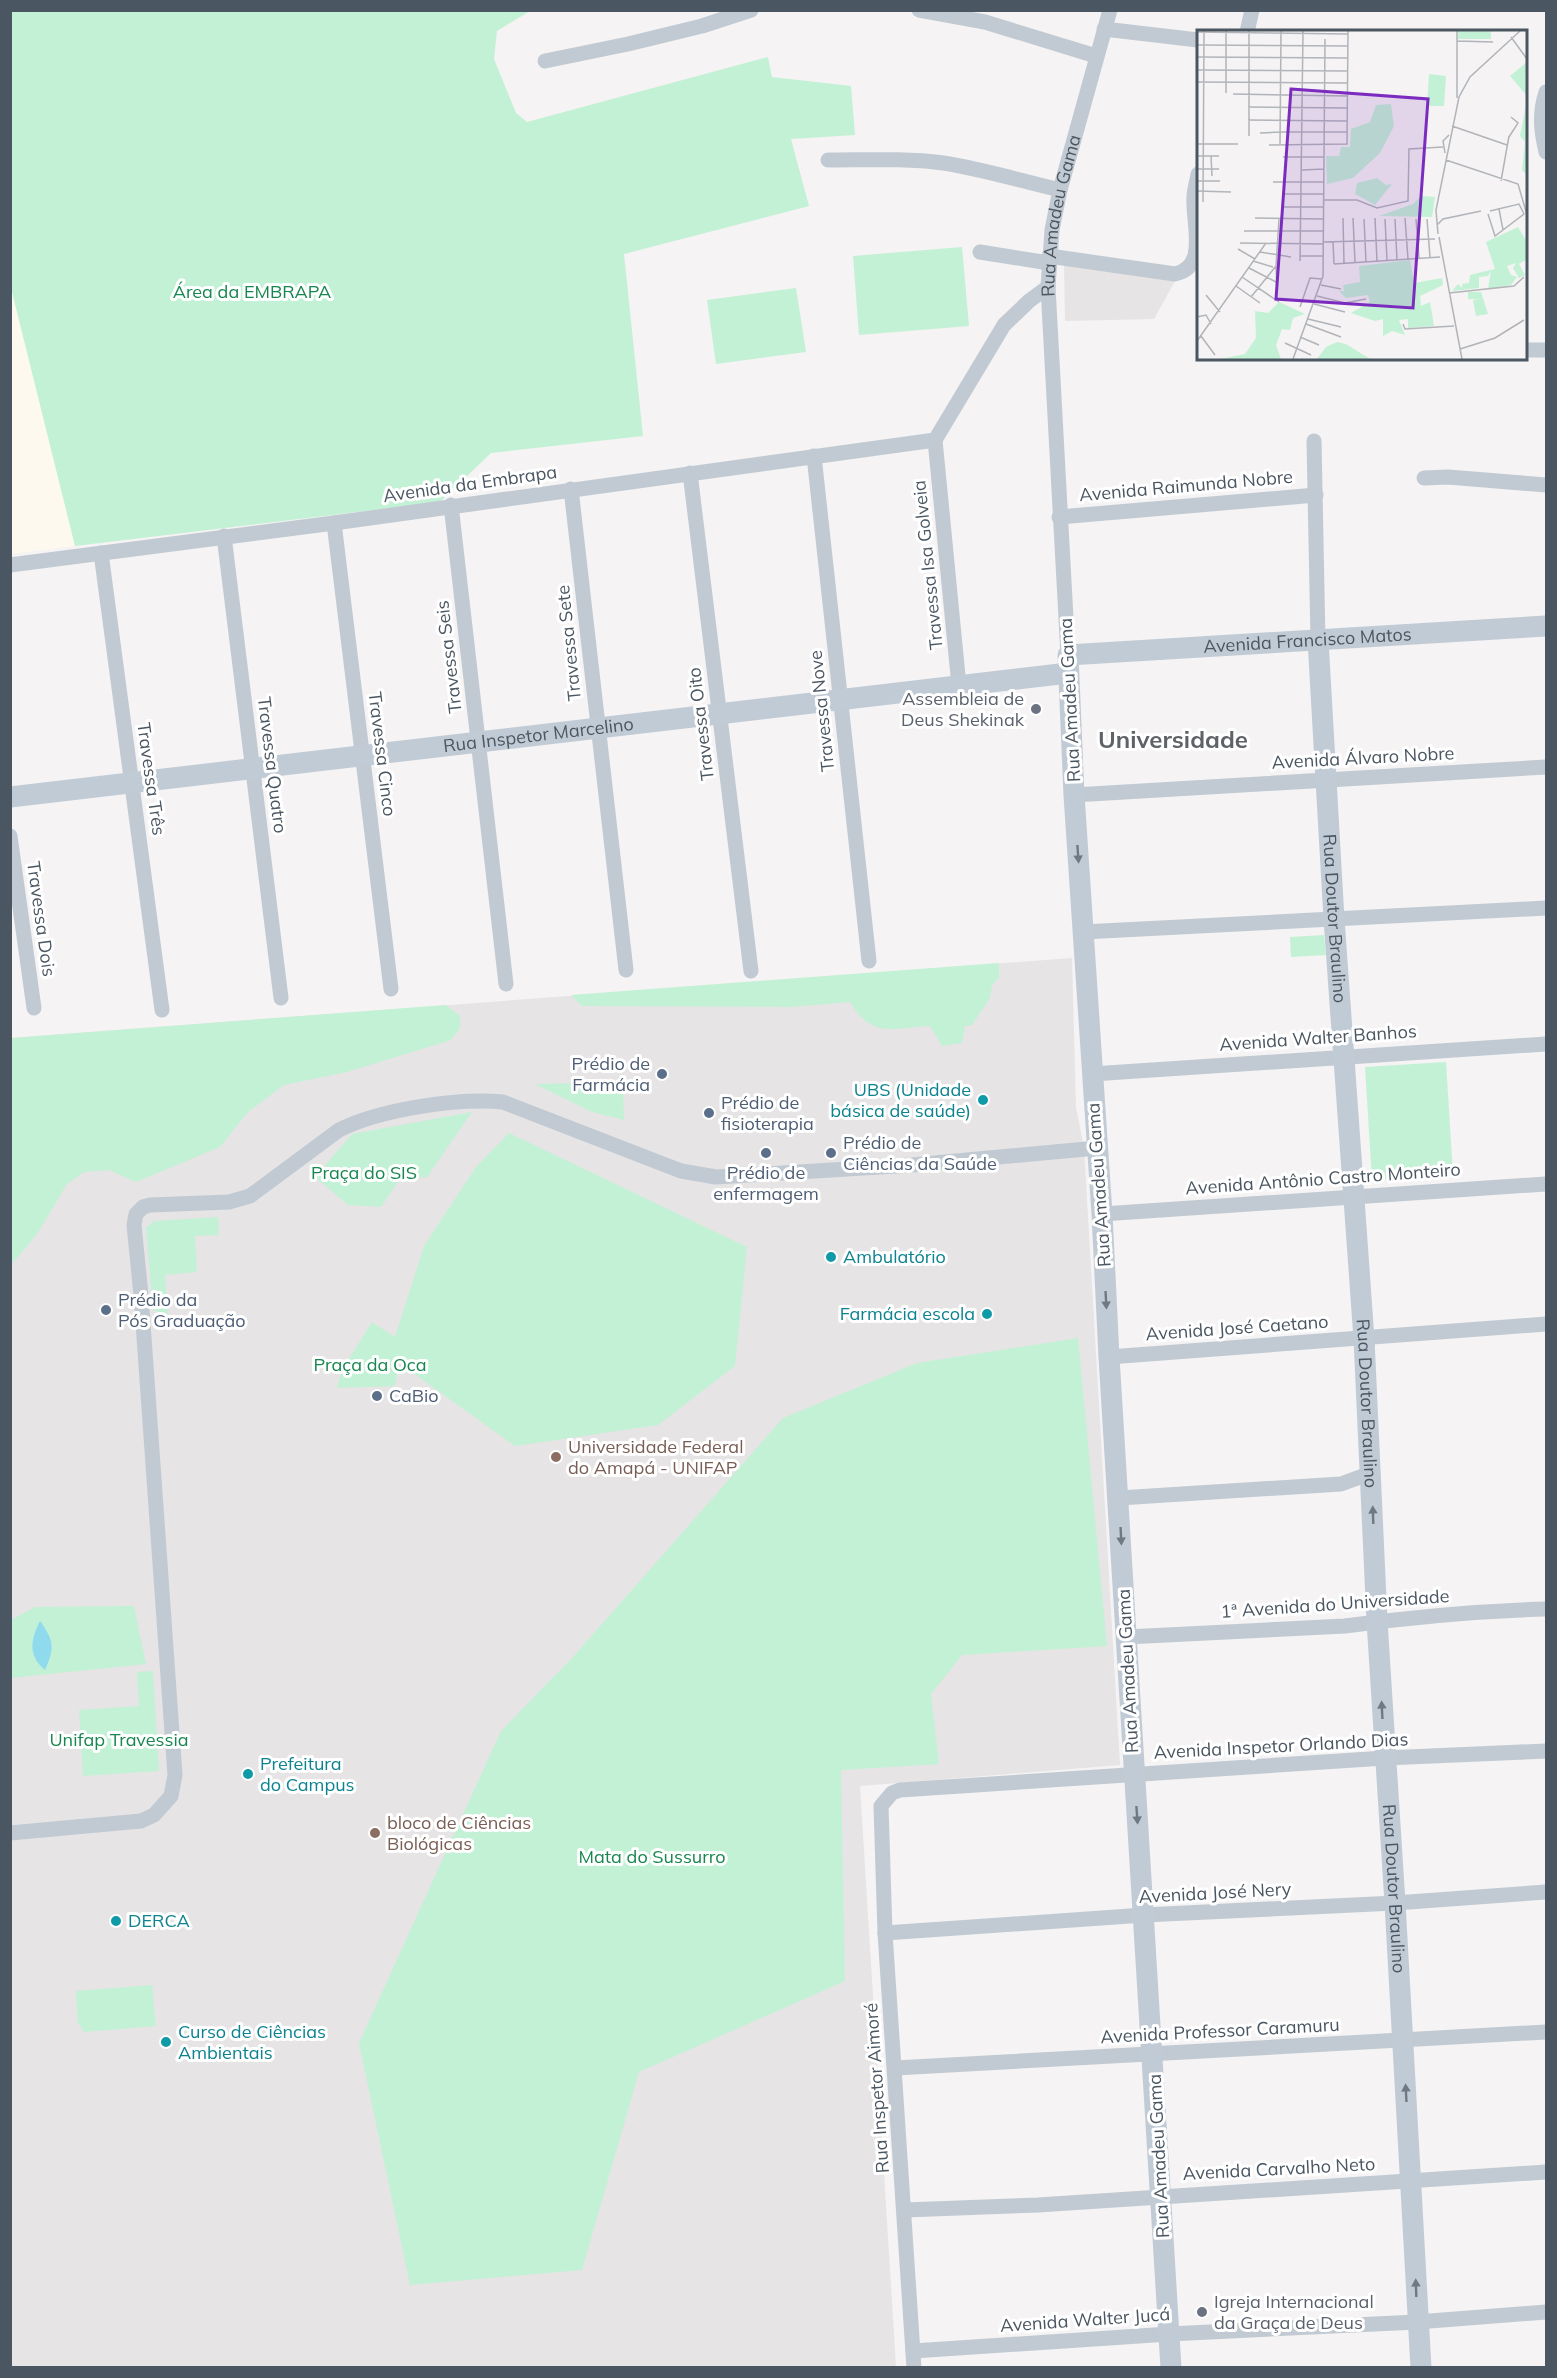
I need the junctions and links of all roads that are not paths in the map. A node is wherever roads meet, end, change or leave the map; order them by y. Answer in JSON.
{"nodes":[{"id":1,"x":751,"y":10,"type":"edge"},
{"id":2,"x":919,"y":10,"type":"edge"},
{"id":3,"x":1110,"y":10,"type":"edge"},
{"id":4,"x":1252,"y":10,"type":"edge"},
{"id":5,"x":1104,"y":29,"type":"junction"},
{"id":6,"x":1247,"y":30,"type":"edge"},
{"id":7,"x":1197,"y":40,"type":"edge"},
{"id":8,"x":1096,"y":56,"type":"junction"},
{"id":9,"x":545,"y":61,"type":"dead end"},
{"id":10,"x":1546,"y":92,"type":"edge"},
{"id":11,"x":1546,"y":152,"type":"edge"},
{"id":12,"x":828,"y":160,"type":"dead end"},
{"id":13,"x":1197,"y":180,"type":"edge"},
{"id":14,"x":1060,"y":190,"type":"junction"},
{"id":15,"x":980,"y":252,"type":"dead end"},
{"id":16,"x":1049,"y":260,"type":"junction"},
{"id":17,"x":1048,"y":286,"type":"junction"},
{"id":18,"x":1527,"y":350,"type":"edge"},
{"id":19,"x":1546,"y":350,"type":"edge"},
{"id":20,"x":935,"y":440,"type":"junction"},
{"id":21,"x":1314,"y":441,"type":"dead end"},
{"id":22,"x":814,"y":456,"type":"junction"},
{"id":23,"x":690,"y":473,"type":"junction"},
{"id":24,"x":1424,"y":478,"type":"dead end"},
{"id":25,"x":1546,"y":485,"type":"edge"},
{"id":26,"x":571,"y":489,"type":"junction"},
{"id":27,"x":1316,"y":495,"type":"junction"},
{"id":28,"x":451,"y":505,"type":"junction"},
{"id":29,"x":1059,"y":517,"type":"junction"},
{"id":30,"x":334,"y":523,"type":"junction"},
{"id":31,"x":224,"y":536,"type":"junction"},
{"id":32,"x":101,"y":553,"type":"junction"},
{"id":33,"x":10,"y":565,"type":"edge"},
{"id":34,"x":1546,"y":626,"type":"edge"},
{"id":35,"x":1318,"y":639,"type":"junction"},
{"id":36,"x":1068,"y":664,"type":"junction"},
{"id":37,"x":959,"y":686,"type":"junction"},
{"id":38,"x":840,"y":700,"type":"junction"},
{"id":39,"x":720,"y":714,"type":"junction"},
{"id":40,"x":598,"y":728,"type":"junction"},
{"id":41,"x":478,"y":742,"type":"junction"},
{"id":42,"x":362,"y":756,"type":"junction"},
{"id":43,"x":1546,"y":767,"type":"edge"},
{"id":44,"x":252,"y":769,"type":"junction"},
{"id":45,"x":1326,"y":780,"type":"junction"},
{"id":46,"x":132,"y":783,"type":"junction"},
{"id":47,"x":1074,"y":795,"type":"junction"},
{"id":48,"x":10,"y":797,"type":"edge"},
{"id":49,"x":10,"y":836,"type":"edge"},
{"id":50,"x":1546,"y":908,"type":"edge"},
{"id":51,"x":1334,"y":919,"type":"junction"},
{"id":52,"x":1083,"y":932,"type":"junction"},
{"id":53,"x":869,"y":961,"type":"dead end"},
{"id":54,"x":626,"y":970,"type":"dead end"},
{"id":55,"x":751,"y":971,"type":"dead end"},
{"id":56,"x":506,"y":984,"type":"dead end"},
{"id":57,"x":391,"y":989,"type":"dead end"},
{"id":58,"x":281,"y":998,"type":"dead end"},
{"id":59,"x":34,"y":1008,"type":"dead end"},
{"id":60,"x":162,"y":1010,"type":"dead end"},
{"id":61,"x":1546,"y":1044,"type":"edge"},
{"id":62,"x":1343,"y":1056,"type":"junction"},
{"id":63,"x":1092,"y":1074,"type":"junction"},
{"id":64,"x":1097,"y":1148,"type":"junction"},
{"id":65,"x":1546,"y":1184,"type":"edge"},
{"id":66,"x":1354,"y":1197,"type":"junction"},
{"id":67,"x":1102,"y":1214,"type":"junction"},
{"id":68,"x":1546,"y":1324,"type":"edge"},
{"id":69,"x":1365,"y":1338,"type":"junction"},
{"id":70,"x":1109,"y":1357,"type":"junction"},
{"id":71,"x":1371,"y":1473,"type":"junction"},
{"id":72,"x":1119,"y":1498,"type":"junction"},
{"id":73,"x":1546,"y":1609,"type":"edge"},
{"id":74,"x":1377,"y":1621,"type":"junction"},
{"id":75,"x":1126,"y":1637,"type":"junction"},
{"id":76,"x":1546,"y":1751,"type":"edge"},
{"id":77,"x":1385,"y":1758,"type":"junction"},
{"id":78,"x":1134,"y":1774,"type":"junction"},
{"id":79,"x":881,"y":1806,"type":"joint"},
{"id":80,"x":10,"y":1833,"type":"edge"},
{"id":81,"x":1546,"y":1892,"type":"edge"},
{"id":82,"x":1395,"y":1904,"type":"junction"},
{"id":83,"x":1144,"y":1916,"type":"junction"},
{"id":84,"x":885,"y":1933,"type":"junction"},
{"id":85,"x":1546,"y":2032,"type":"edge"},
{"id":86,"x":1403,"y":2041,"type":"junction"},
{"id":87,"x":1153,"y":2055,"type":"junction"},
{"id":88,"x":896,"y":2068,"type":"junction"},
{"id":89,"x":1546,"y":2172,"type":"edge"},
{"id":90,"x":1411,"y":2181,"type":"junction"},
{"id":91,"x":1161,"y":2196,"type":"junction"},
{"id":92,"x":905,"y":2210,"type":"junction"},
{"id":93,"x":1546,"y":2312,"type":"edge"},
{"id":94,"x":1417,"y":2322,"type":"junction"},
{"id":95,"x":1169,"y":2334,"type":"junction"},
{"id":96,"x":913,"y":2351,"type":"junction"},
{"id":97,"x":914,"y":2367,"type":"edge"},
{"id":98,"x":1171,"y":2367,"type":"edge"},
{"id":99,"x":1421,"y":2367,"type":"edge"}],
"edges":[{"from":1,"to":9,"type":"street"},
{"from":2,"to":8,"type":"street"},
{"from":3,"to":5,"type":"street","name":"Rua Amadeu Gama"},
{"from":4,"to":6,"type":"street"},
{"from":5,"to":7,"type":"street"},
{"from":5,"to":8,"type":"street","name":"Rua Amadeu Gama"},
{"from":8,"to":14,"type":"street","name":"Rua Amadeu Gama"},
{"from":10,"to":11,"type":"street"},
{"from":12,"to":14,"type":"street"},
{"from":13,"to":16,"type":"street"},
{"from":14,"to":16,"type":"street","name":"Rua Amadeu Gama"},
{"from":15,"to":16,"type":"street"},
{"from":16,"to":17,"type":"street","name":"Rua Amadeu Gama"},
{"from":17,"to":20,"type":"street"},
{"from":17,"to":29,"type":"street","name":"Rua Amadeu Gama"},
{"from":18,"to":19,"type":"street"},
{"from":20,"to":22,"type":"street","name":"Avenida da Embrapa"},
{"from":20,"to":37,"type":"street","name":"Travessa Isa Golveia"},
{"from":21,"to":27,"type":"street","name":"Rua Doutor Braulino"},
{"from":22,"to":23,"type":"street","name":"Avenida da Embrapa"},
{"from":22,"to":38,"type":"street","name":"Travessa Nove"},
{"from":23,"to":26,"type":"street","name":"Avenida da Embrapa"},
{"from":23,"to":39,"type":"street","name":"Travessa Oito"},
{"from":24,"to":25,"type":"street"},
{"from":26,"to":28,"type":"street","name":"Avenida da Embrapa"},
{"from":26,"to":40,"type":"street","name":"Travessa Sete"},
{"from":27,"to":29,"type":"street","name":"Avenida Raimunda Nobre"},
{"from":27,"to":35,"type":"street","name":"Rua Doutor Braulino"},
{"from":28,"to":30,"type":"street","name":"Avenida da Embrapa"},
{"from":28,"to":41,"type":"street","name":"Travessa Seis"},
{"from":29,"to":36,"type":"street","name":"Rua Amadeu Gama"},
{"from":30,"to":31,"type":"street","name":"Avenida da Embrapa"},
{"from":30,"to":42,"type":"street","name":"Travessa Cinco"},
{"from":31,"to":32,"type":"street","name":"Avenida da Embrapa"},
{"from":31,"to":44,"type":"street","name":"Travessa Quatro"},
{"from":32,"to":33,"type":"street","name":"Avenida da Embrapa"},
{"from":32,"to":46,"type":"street","name":"Travessa Três"},
{"from":34,"to":35,"type":"street","name":"Avenida Francisco Matos"},
{"from":35,"to":36,"type":"street","name":"Avenida Francisco Matos"},
{"from":35,"to":45,"type":"street","name":"Rua Doutor Braulino"},
{"from":36,"to":37,"type":"street","name":"Rua Inspetor Marcelino"},
{"from":36,"to":47,"type":"street","name":"Rua Amadeu Gama"},
{"from":37,"to":38,"type":"street","name":"Rua Inspetor Marcelino"},
{"from":38,"to":39,"type":"street","name":"Rua Inspetor Marcelino"},
{"from":38,"to":53,"type":"street","name":"Travessa Nove"},
{"from":39,"to":40,"type":"street","name":"Rua Inspetor Marcelino"},
{"from":39,"to":55,"type":"street","name":"Travessa Oito"},
{"from":40,"to":41,"type":"street","name":"Rua Inspetor Marcelino"},
{"from":40,"to":54,"type":"street","name":"Travessa Sete"},
{"from":41,"to":42,"type":"street","name":"Rua Inspetor Marcelino"},
{"from":41,"to":56,"type":"street","name":"Travessa Seis"},
{"from":42,"to":44,"type":"street","name":"Rua Inspetor Marcelino"},
{"from":42,"to":57,"type":"street","name":"Travessa Cinco"},
{"from":43,"to":45,"type":"street","name":"Avenida Álvaro Nobre"},
{"from":44,"to":46,"type":"street","name":"Rua Inspetor Marcelino"},
{"from":44,"to":58,"type":"street","name":"Travessa Quatro"},
{"from":45,"to":47,"type":"street","name":"Avenida Álvaro Nobre"},
{"from":45,"to":51,"type":"street","name":"Rua Doutor Braulino"},
{"from":46,"to":48,"type":"street","name":"Rua Inspetor Marcelino"},
{"from":46,"to":60,"type":"street","name":"Travessa Três"},
{"from":47,"to":52,"type":"street","name":"Rua Amadeu Gama","one_way":true},
{"from":49,"to":59,"type":"street","name":"Travessa Dois"},
{"from":50,"to":51,"type":"street"},
{"from":51,"to":52,"type":"street"},
{"from":51,"to":62,"type":"street","name":"Rua Doutor Braulino"},
{"from":52,"to":63,"type":"street","name":"Rua Amadeu Gama"},
{"from":61,"to":62,"type":"street","name":"Avenida Walter Banhos"},
{"from":62,"to":63,"type":"street","name":"Avenida Walter Banhos"},
{"from":62,"to":66,"type":"street","name":"Rua Doutor Braulino"},
{"from":63,"to":64,"type":"street","name":"Rua Amadeu Gama"},
{"from":64,"to":67,"type":"street","name":"Rua Amadeu Gama"},
{"from":64,"to":80,"type":"street"},
{"from":65,"to":66,"type":"street","name":"Avenida Antônio Castro Monteiro"},
{"from":66,"to":67,"type":"street","name":"Avenida Antônio Castro Monteiro"},
{"from":66,"to":69,"type":"street","name":"Rua Doutor Braulino"},
{"from":67,"to":70,"type":"street","name":"Rua Amadeu Gama","one_way":true},
{"from":68,"to":69,"type":"street","name":"Avenida José Caetano"},
{"from":69,"to":70,"type":"street","name":"Avenida José Caetano"},
{"from":69,"to":71,"type":"street","name":"Rua Doutor Braulino"},
{"from":70,"to":72,"type":"street","name":"Rua Amadeu Gama"},
{"from":71,"to":72,"type":"street"},
{"from":74,"to":71,"type":"street","name":"Rua Doutor Braulino","one_way":true},
{"from":72,"to":75,"type":"street","name":"Rua Amadeu Gama","one_way":true},
{"from":73,"to":74,"type":"street","name":"1ª Avenida do Universidade"},
{"from":74,"to":75,"type":"street","name":"1ª Avenida do Universidade"},
{"from":77,"to":74,"type":"street","name":"Rua Doutor Braulino","one_way":true},
{"from":75,"to":78,"type":"street","name":"Rua Amadeu Gama"},
{"from":76,"to":77,"type":"street","name":"Avenida Inspetor Orlando Dias"},
{"from":77,"to":78,"type":"street","name":"Avenida Inspetor Orlando Dias"},
{"from":77,"to":82,"type":"street","name":"Rua Doutor Braulino"},
{"from":78,"to":79,"type":"street","name":"Avenida Inspetor Orlando Dias"},
{"from":78,"to":83,"type":"street","name":"Rua Amadeu Gama","one_way":true},
{"from":79,"to":84,"type":"street","name":"Rua Inspetor Aimoré"},
{"from":81,"to":82,"type":"street","name":"Avenida José Nery"},
{"from":82,"to":83,"type":"street","name":"Avenida José Nery"},
{"from":82,"to":86,"type":"street","name":"Rua Doutor Braulino"},
{"from":83,"to":84,"type":"street","name":"Avenida José Nery"},
{"from":83,"to":87,"type":"street","name":"Rua Amadeu Gama"},
{"from":84,"to":88,"type":"street","name":"Rua Inspetor Aimoré"},
{"from":85,"to":86,"type":"street","name":"Avenida Professor Caramuru"},
{"from":86,"to":87,"type":"street","name":"Avenida Professor Caramuru"},
{"from":90,"to":86,"type":"street","name":"Rua Doutor Braulino","one_way":true},
{"from":87,"to":88,"type":"street","name":"Avenida Professor Caramuru"},
{"from":87,"to":91,"type":"street","name":"Rua Amadeu Gama"},
{"from":88,"to":92,"type":"street","name":"Rua Inspetor Aimoré"},
{"from":89,"to":90,"type":"street","name":"Avenida Carvalho Neto"},
{"from":90,"to":91,"type":"street","name":"Avenida Carvalho Neto"},
{"from":94,"to":90,"type":"street","name":"Rua Doutor Braulino","one_way":true},
{"from":91,"to":92,"type":"street","name":"Avenida Carvalho Neto"},
{"from":91,"to":95,"type":"street","name":"Rua Amadeu Gama"},
{"from":92,"to":96,"type":"street","name":"Rua Inspetor Aimoré"},
{"from":93,"to":94,"type":"street","name":"Avenida Walter Jucá"},
{"from":94,"to":95,"type":"street","name":"Avenida Walter Jucá"},
{"from":94,"to":99,"type":"street","name":"Rua Doutor Braulino"},
{"from":95,"to":96,"type":"street","name":"Avenida Walter Jucá"},
{"from":95,"to":98,"type":"street","name":"Rua Amadeu Gama"},
{"from":96,"to":97,"type":"street","name":"Rua Inspetor Aimoré"}]}
